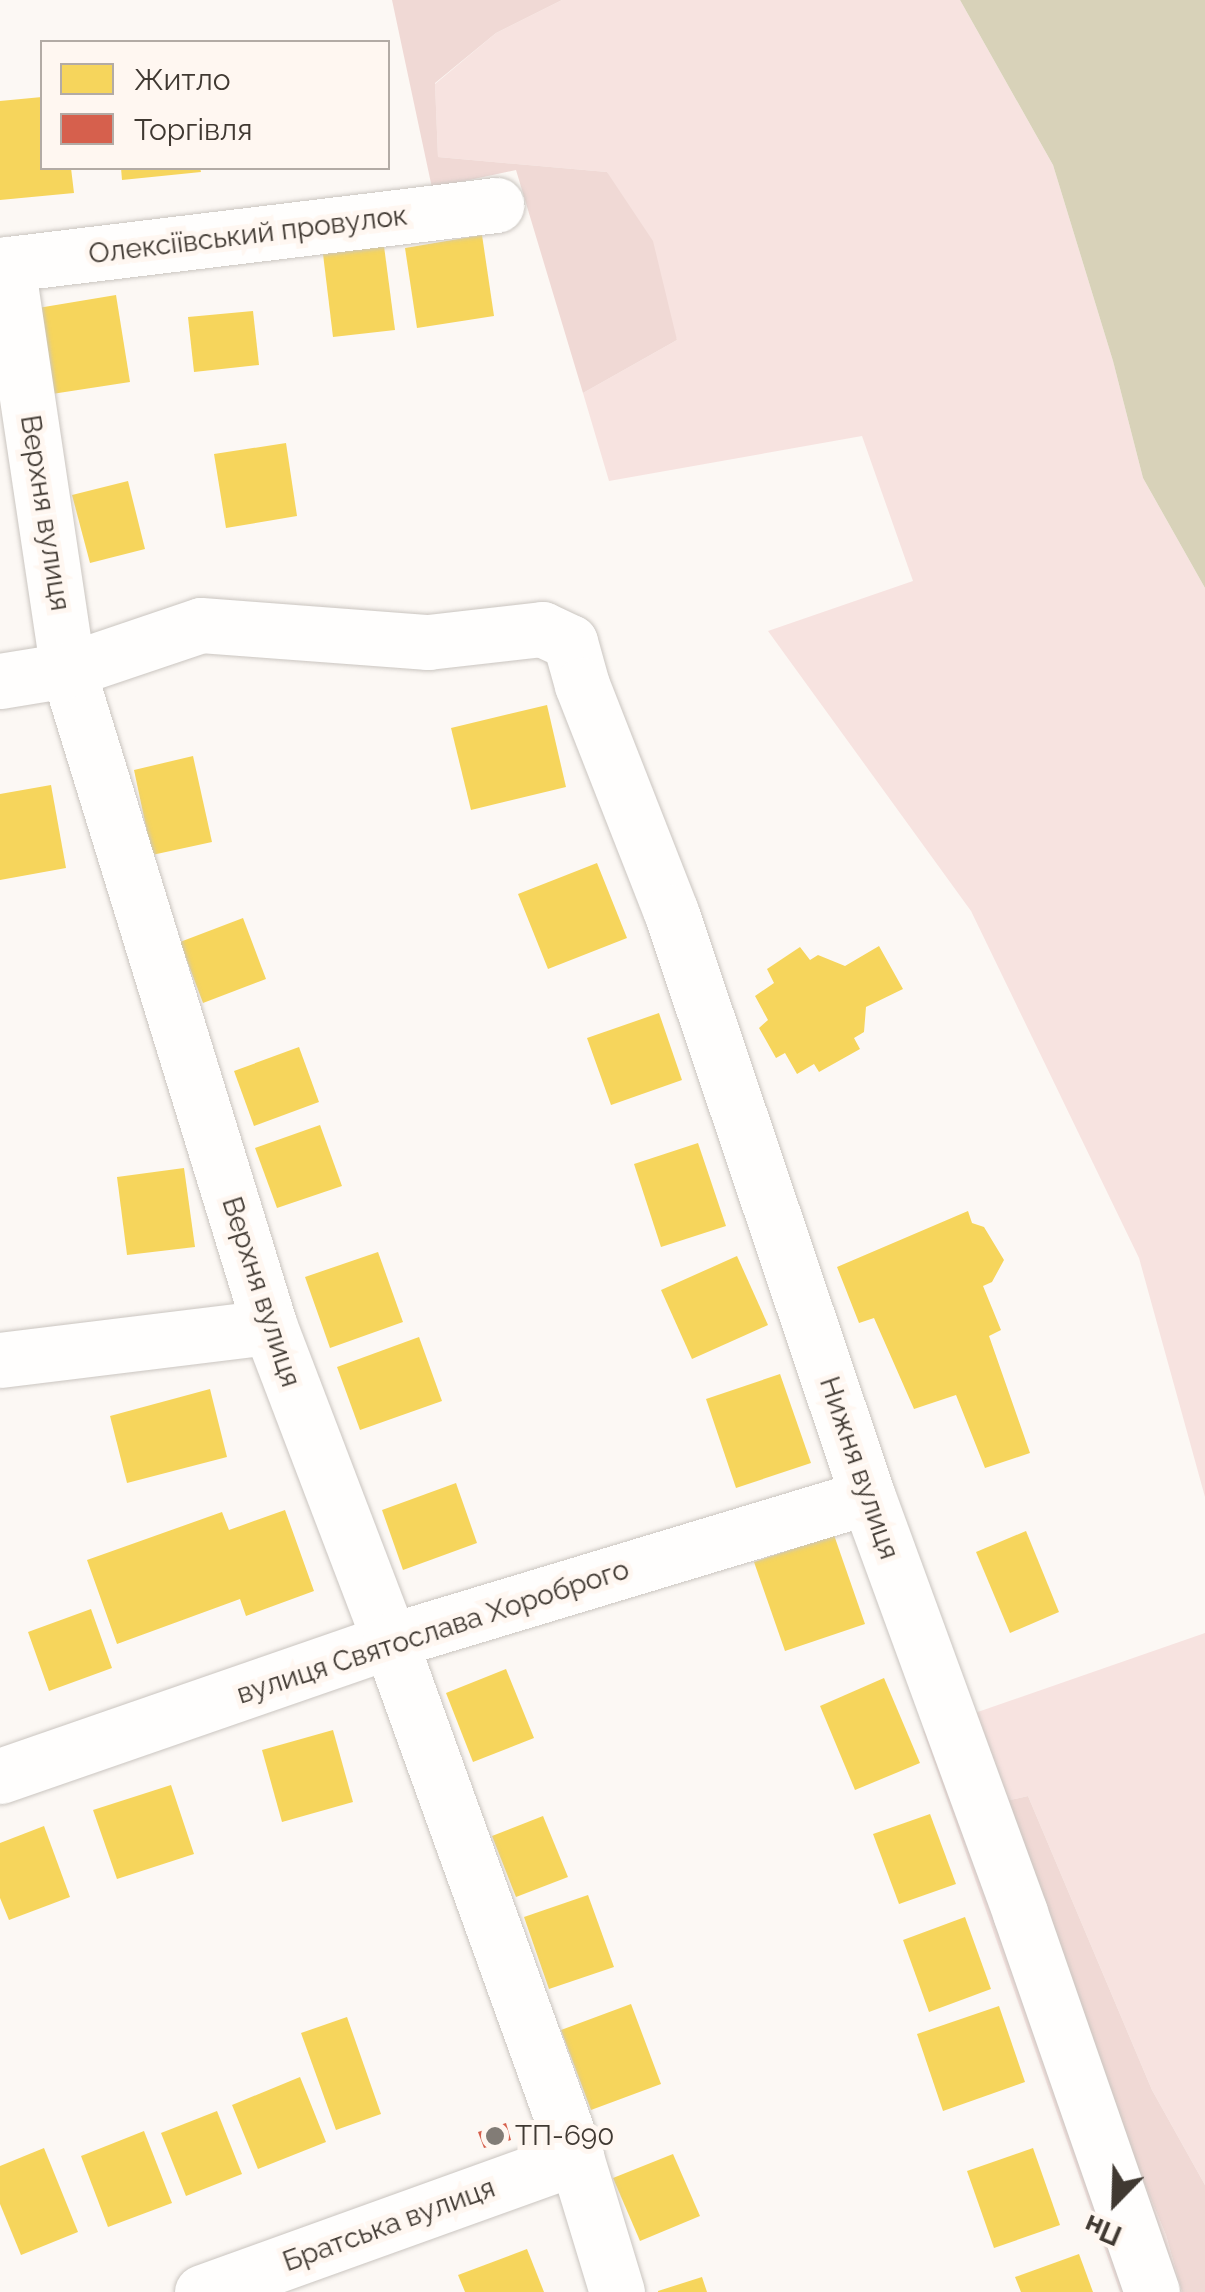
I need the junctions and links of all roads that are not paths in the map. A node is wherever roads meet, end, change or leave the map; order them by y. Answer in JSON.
{"nodes":[{"id":1,"x":496,"y":205,"type":"dead end"},
{"id":2,"x":4,"y":265,"type":"edge"},
{"id":3,"x":68,"y":670,"type":"junction"},
{"id":4,"x":0,"y":681,"type":"edge"},
{"id":5,"x":270,"y":1328,"type":"junction"},
{"id":6,"x":0,"y":1360,"type":"edge"},
{"id":7,"x":868,"y":1498,"type":"junction"},
{"id":8,"x":390,"y":1641,"type":"junction"},
{"id":9,"x":0,"y":1776,"type":"edge"},
{"id":10,"x":576,"y":2157,"type":"junction"},
{"id":11,"x":202,"y":2292,"type":"edge"},
{"id":12,"x":617,"y":2292,"type":"edge"},
{"id":13,"x":1152,"y":2292,"type":"edge"}],
"edges":[{"from":1,"to":2,"type":"street","name":"Олексіївський провулок"},
{"from":2,"to":3,"type":"street","name":"Верхня вулиця"},
{"from":3,"to":4,"type":"street"},
{"from":3,"to":5,"type":"street","name":"Верхня вулиця"},
{"from":3,"to":7,"type":"street","name":"Нижня вулиця"},
{"from":5,"to":6,"type":"street"},
{"from":5,"to":8,"type":"street","name":"Верхня вулиця"},
{"from":7,"to":8,"type":"street","name":"вулиця Святослава Хороброго"},
{"from":7,"to":13,"type":"street","name":"Нижня вулиця"},
{"from":8,"to":9,"type":"street","name":"вулиця Святослава Хороброго"},
{"from":8,"to":10,"type":"street","name":"Верхня вулиця"},
{"from":10,"to":11,"type":"street","name":"Братська вулиця"},
{"from":10,"to":12,"type":"street","name":"Верхня вулиця"}]}
